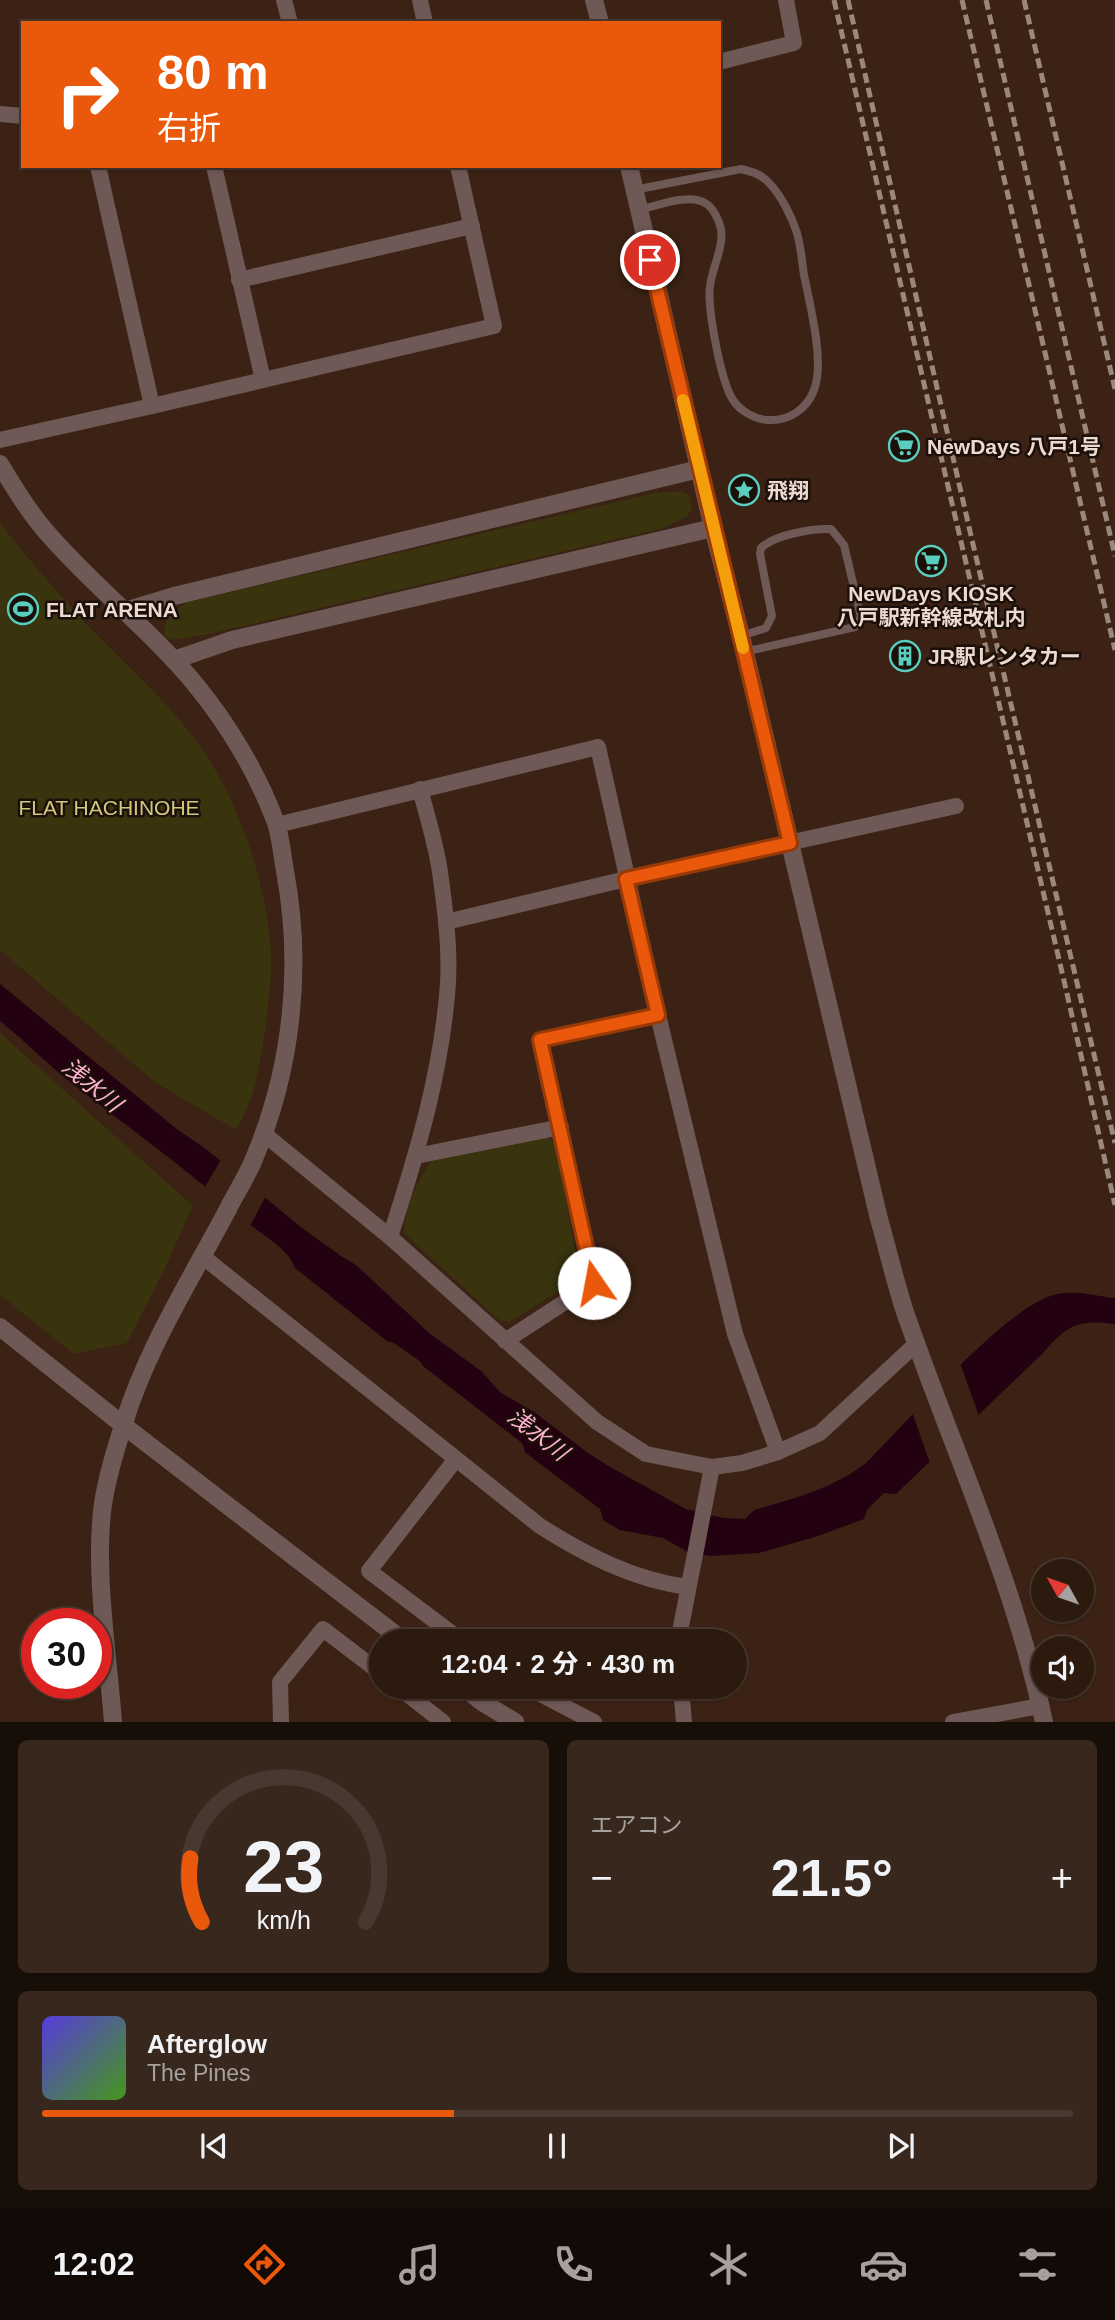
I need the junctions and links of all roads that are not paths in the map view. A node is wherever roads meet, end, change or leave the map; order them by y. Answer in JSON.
{"nodes":[{"id":1,"x":284,"y":0,"type":"edge"},
{"id":2,"x":419,"y":0,"type":"edge"},
{"id":3,"x":594,"y":0,"type":"edge"},
{"id":4,"x":786,"y":0,"type":"edge"},
{"id":5,"x":289,"y":21,"type":"edge"},
{"id":6,"x":424,"y":21,"type":"edge"},
{"id":7,"x":599,"y":21,"type":"edge"},
{"id":8,"x":721,"y":61,"type":"edge"},
{"id":9,"x":0,"y":114,"type":"edge"},
{"id":10,"x":21,"y":116,"type":"edge"},
{"id":11,"x":98,"y":168,"type":"edge"},
{"id":12,"x":214,"y":168,"type":"edge"},
{"id":13,"x":458,"y":168,"type":"edge"},
{"id":14,"x":629,"y":168,"type":"edge"},
{"id":15,"x":634,"y":190,"type":"junction"},
{"id":16,"x":638,"y":210,"type":"junction"},
{"id":17,"x":472,"y":226,"type":"junction"},
{"id":18,"x":239,"y":280,"type":"junction"},
{"id":19,"x":263,"y":380,"type":"junction"},
{"id":20,"x":152,"y":406,"type":"junction"},
{"id":21,"x":0,"y":440,"type":"edge"},
{"id":22,"x":0,"y":464,"type":"edge"},
{"id":23,"x":699,"y":469,"type":"junction"},
{"id":24,"x":713,"y":528,"type":"junction"},
{"id":25,"x":124,"y":611,"type":"junction"},
{"id":26,"x":742,"y":644,"type":"junction"},
{"id":27,"x":174,"y":660,"type":"junction"},
{"id":28,"x":420,"y":789,"type":"junction"},
{"id":29,"x":956,"y":806,"type":"dead end"},
{"id":30,"x":277,"y":825,"type":"junction"},
{"id":31,"x":790,"y":843,"type":"junction"},
{"id":32,"x":626,"y":879,"type":"junction"},
{"id":33,"x":446,"y":922,"type":"junction"},
{"id":34,"x":658,"y":1015,"type":"junction"},
{"id":35,"x":561,"y":1127,"type":"junction"},
{"id":36,"x":263,"y":1133,"type":"junction"},
{"id":37,"x":416,"y":1156,"type":"junction"},
{"id":38,"x":390,"y":1237,"type":"junction"},
{"id":39,"x":202,"y":1256,"type":"junction"},
{"id":40,"x":0,"y":1327,"type":"edge"},
{"id":41,"x":505,"y":1341,"type":"junction"},
{"id":42,"x":917,"y":1343,"type":"junction"},
{"id":43,"x":123,"y":1425,"type":"junction"},
{"id":44,"x":778,"y":1451,"type":"junction"},
{"id":45,"x":456,"y":1459,"type":"junction"},
{"id":46,"x":712,"y":1467,"type":"junction"},
{"id":47,"x":688,"y":1587,"type":"junction"},
{"id":48,"x":388,"y":1629,"type":"edge"},
{"id":49,"x":446,"y":1629,"type":"edge"},
{"id":50,"x":680,"y":1629,"type":"edge"},
{"id":51,"x":369,"y":1664,"type":"edge"},
{"id":52,"x":414,"y":1699,"type":"edge"},
{"id":53,"x":478,"y":1699,"type":"edge"},
{"id":54,"x":551,"y":1699,"type":"edge"},
{"id":55,"x":682,"y":1699,"type":"edge"},
{"id":56,"x":1042,"y":1714,"type":"edge"},
{"id":57,"x":114,"y":1721,"type":"edge"},
{"id":58,"x":281,"y":1721,"type":"edge"},
{"id":59,"x":443,"y":1721,"type":"edge"},
{"id":60,"x":515,"y":1721,"type":"edge"},
{"id":61,"x":594,"y":1721,"type":"edge"},
{"id":62,"x":684,"y":1721,"type":"edge"},
{"id":63,"x":953,"y":1721,"type":"edge"}],
"edges":[{"from":1,"to":5,"type":"street"},
{"from":2,"to":6,"type":"street"},
{"from":3,"to":7,"type":"street"},
{"from":4,"to":8,"type":"street"},
{"from":9,"to":10,"type":"street"},
{"from":11,"to":20,"type":"street"},
{"from":12,"to":18,"type":"street"},
{"from":13,"to":17,"type":"street"},
{"from":14,"to":15,"type":"street"},
{"from":15,"to":16,"type":"street"},
{"from":15,"to":16,"type":"lane"},
{"from":16,"to":23,"type":"street"},
{"from":17,"to":18,"type":"street"},
{"from":17,"to":19,"type":"street"},
{"from":18,"to":19,"type":"street"},
{"from":19,"to":20,"type":"street"},
{"from":20,"to":21,"type":"street"},
{"from":22,"to":25,"type":"street"},
{"from":23,"to":24,"type":"street"},
{"from":23,"to":25,"type":"street"},
{"from":24,"to":26,"type":"street"},
{"from":24,"to":27,"type":"street"},
{"from":25,"to":27,"type":"street"},
{"from":26,"to":26,"type":"lane"},
{"from":26,"to":31,"type":"street"},
{"from":27,"to":30,"type":"street"},
{"from":28,"to":30,"type":"street"},
{"from":28,"to":32,"type":"street"},
{"from":28,"to":33,"type":"street"},
{"from":29,"to":31,"type":"street"},
{"from":30,"to":36,"type":"street"},
{"from":31,"to":32,"type":"street"},
{"from":31,"to":42,"type":"street"},
{"from":32,"to":33,"type":"street"},
{"from":32,"to":34,"type":"street"},
{"from":33,"to":37,"type":"street"},
{"from":34,"to":35,"type":"street"},
{"from":34,"to":44,"type":"street"},
{"from":35,"to":37,"type":"street"},
{"from":35,"to":41,"type":"street"},
{"from":36,"to":38,"type":"street"},
{"from":36,"to":39,"type":"street"},
{"from":37,"to":38,"type":"street"},
{"from":38,"to":41,"type":"street"},
{"from":39,"to":43,"type":"street"},
{"from":39,"to":45,"type":"street"},
{"from":40,"to":43,"type":"street"},
{"from":41,"to":46,"type":"street"},
{"from":42,"to":44,"type":"street"},
{"from":42,"to":56,"type":"street"},
{"from":43,"to":48,"type":"street"},
{"from":43,"to":57,"type":"street"},
{"from":44,"to":46,"type":"street"},
{"from":45,"to":47,"type":"street"},
{"from":45,"to":49,"type":"street"},
{"from":46,"to":47,"type":"street"},
{"from":47,"to":50,"type":"street"},
{"from":51,"to":58,"type":"street"},
{"from":52,"to":59,"type":"street"},
{"from":53,"to":60,"type":"street"},
{"from":54,"to":61,"type":"street"},
{"from":55,"to":62,"type":"street"},
{"from":56,"to":63,"type":"street"}]}
